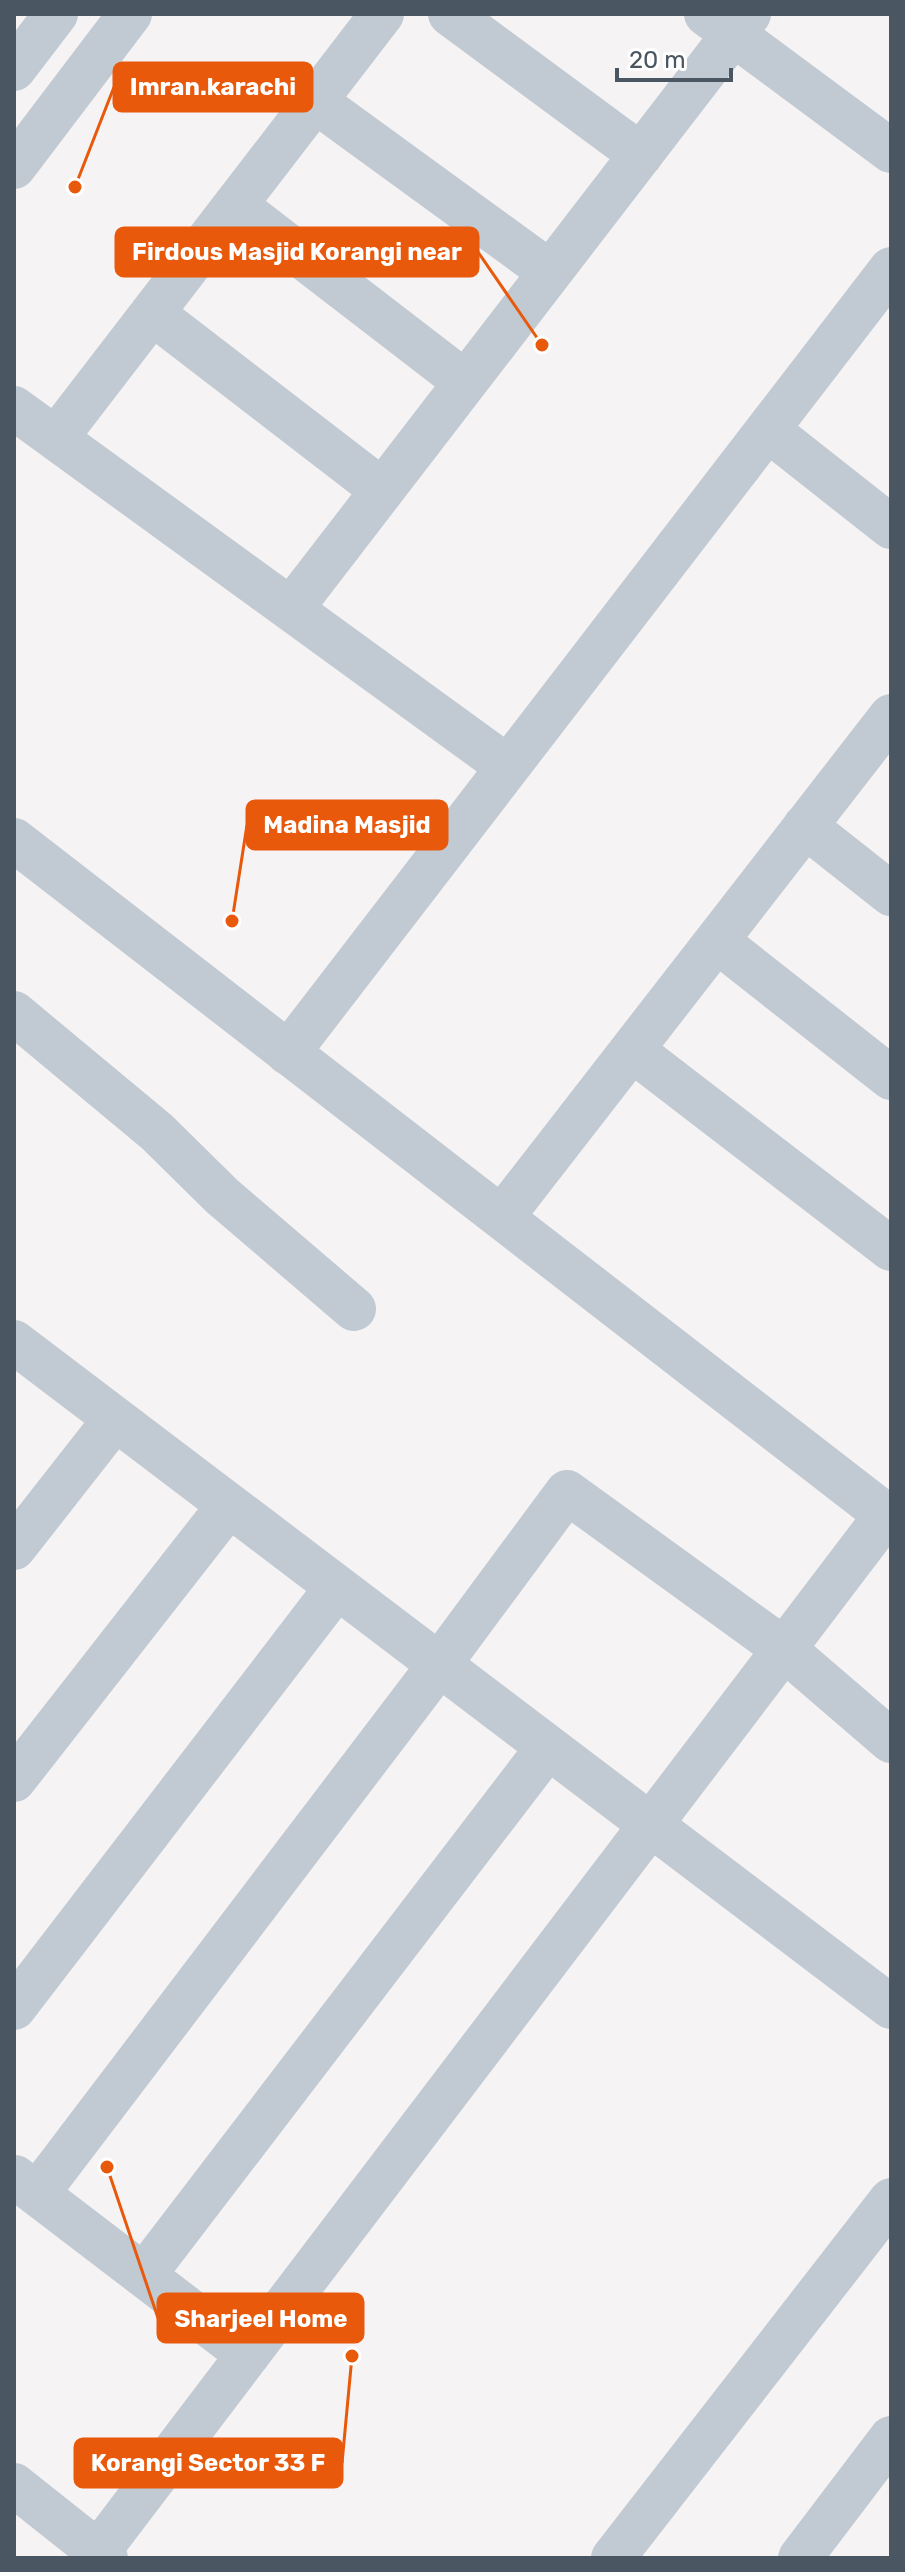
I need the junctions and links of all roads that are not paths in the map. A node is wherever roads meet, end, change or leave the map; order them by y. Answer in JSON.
{"nodes":[{"id":1,"x":130,"y":14,"type":"edge"},
{"id":2,"x":382,"y":14,"type":"edge"},
{"id":3,"x":450,"y":14,"type":"edge"},
{"id":4,"x":44,"y":18,"type":"edge"},
{"id":5,"x":730,"y":21,"type":"edge"},
{"id":6,"x":14,"y":69,"type":"edge"},
{"id":7,"x":315,"y":101,"type":"junction"},
{"id":8,"x":891,"y":151,"type":"edge"},
{"id":9,"x":641,"y":155,"type":"junction"},
{"id":10,"x":14,"y":167,"type":"edge"},
{"id":11,"x":235,"y":205,"type":"junction"},
{"id":12,"x":891,"y":269,"type":"edge"},
{"id":13,"x":550,"y":272,"type":"junction"},
{"id":14,"x":152,"y":313,"type":"junction"},
{"id":15,"x":465,"y":382,"type":"junction"},
{"id":16,"x":14,"y":408,"type":"edge"},
{"id":17,"x":768,"y":430,"type":"junction"},
{"id":18,"x":56,"y":438,"type":"junction"},
{"id":19,"x":382,"y":490,"type":"junction"},
{"id":20,"x":891,"y":527,"type":"edge"},
{"id":21,"x":291,"y":609,"type":"junction"},
{"id":22,"x":891,"y":716,"type":"edge"},
{"id":23,"x":508,"y":767,"type":"junction"},
{"id":24,"x":805,"y":826,"type":"junction"},
{"id":25,"x":15,"y":842,"type":"edge"},
{"id":26,"x":891,"y":894,"type":"edge"},
{"id":27,"x":717,"y":941,"type":"junction"},
{"id":28,"x":14,"y":1013,"type":"edge"},
{"id":29,"x":632,"y":1050,"type":"junction"},
{"id":30,"x":288,"y":1053,"type":"junction"},
{"id":31,"x":891,"y":1078,"type":"edge"},
{"id":32,"x":502,"y":1217,"type":"junction"},
{"id":33,"x":891,"y":1249,"type":"edge"},
{"id":34,"x":354,"y":1309,"type":"dead end"},
{"id":35,"x":14,"y":1342,"type":"edge"},
{"id":36,"x":115,"y":1419,"type":"junction"},
{"id":37,"x":229,"y":1505,"type":"junction"},
{"id":38,"x":889,"y":1517,"type":"edge"},
{"id":39,"x":14,"y":1548,"type":"edge"},
{"id":40,"x":337,"y":1587,"type":"junction"},
{"id":41,"x":784,"y":1649,"type":"junction"},
{"id":42,"x":439,"y":1665,"type":"junction"},
{"id":43,"x":891,"y":1741,"type":"edge"},
{"id":44,"x":548,"y":1747,"type":"junction"},
{"id":45,"x":14,"y":1780,"type":"edge"},
{"id":46,"x":651,"y":1825,"type":"junction"},
{"id":47,"x":891,"y":2007,"type":"edge"},
{"id":48,"x":14,"y":2008,"type":"edge"},
{"id":49,"x":25,"y":2185,"type":"edge"},
{"id":50,"x":891,"y":2200,"type":"edge"},
{"id":51,"x":144,"y":2275,"type":"junction"},
{"id":52,"x":248,"y":2355,"type":"junction"},
{"id":53,"x":891,"y":2438,"type":"edge"},
{"id":54,"x":14,"y":2485,"type":"edge"},
{"id":55,"x":102,"y":2555,"type":"edge"},
{"id":56,"x":613,"y":2558,"type":"edge"},
{"id":57,"x":800,"y":2558,"type":"edge"}],
"edges":[{"from":1,"to":10,"type":"street"},
{"from":2,"to":7,"type":"street"},
{"from":3,"to":9,"type":"street"},
{"from":4,"to":6,"type":"street"},
{"from":5,"to":8,"type":"street"},
{"from":5,"to":9,"type":"street"},
{"from":7,"to":11,"type":"street"},
{"from":7,"to":13,"type":"street"},
{"from":9,"to":13,"type":"street"},
{"from":11,"to":14,"type":"street"},
{"from":11,"to":15,"type":"street"},
{"from":12,"to":17,"type":"street"},
{"from":13,"to":15,"type":"street"},
{"from":14,"to":18,"type":"street"},
{"from":14,"to":19,"type":"street"},
{"from":15,"to":19,"type":"street"},
{"from":16,"to":18,"type":"street"},
{"from":17,"to":20,"type":"street"},
{"from":17,"to":23,"type":"street"},
{"from":18,"to":21,"type":"street"},
{"from":19,"to":21,"type":"street"},
{"from":21,"to":23,"type":"street"},
{"from":22,"to":24,"type":"street"},
{"from":23,"to":30,"type":"street"},
{"from":24,"to":26,"type":"street"},
{"from":24,"to":27,"type":"street"},
{"from":25,"to":30,"type":"street"},
{"from":27,"to":29,"type":"street"},
{"from":27,"to":31,"type":"street"},
{"from":28,"to":34,"type":"street"},
{"from":29,"to":32,"type":"street"},
{"from":29,"to":33,"type":"street"},
{"from":30,"to":32,"type":"street"},
{"from":32,"to":38,"type":"street"},
{"from":35,"to":36,"type":"street"},
{"from":36,"to":37,"type":"street"},
{"from":36,"to":39,"type":"street"},
{"from":37,"to":40,"type":"street"},
{"from":37,"to":45,"type":"street"},
{"from":38,"to":41,"type":"street"},
{"from":40,"to":42,"type":"street"},
{"from":40,"to":48,"type":"street"},
{"from":41,"to":42,"type":"street"},
{"from":41,"to":43,"type":"street"},
{"from":41,"to":46,"type":"street"},
{"from":42,"to":44,"type":"street"},
{"from":42,"to":49,"type":"street"},
{"from":44,"to":46,"type":"street"},
{"from":44,"to":51,"type":"street"},
{"from":46,"to":47,"type":"street"},
{"from":46,"to":52,"type":"street"},
{"from":49,"to":51,"type":"street"},
{"from":50,"to":56,"type":"street"},
{"from":51,"to":52,"type":"street"},
{"from":52,"to":55,"type":"street"},
{"from":53,"to":57,"type":"street"},
{"from":54,"to":55,"type":"street"}]}
